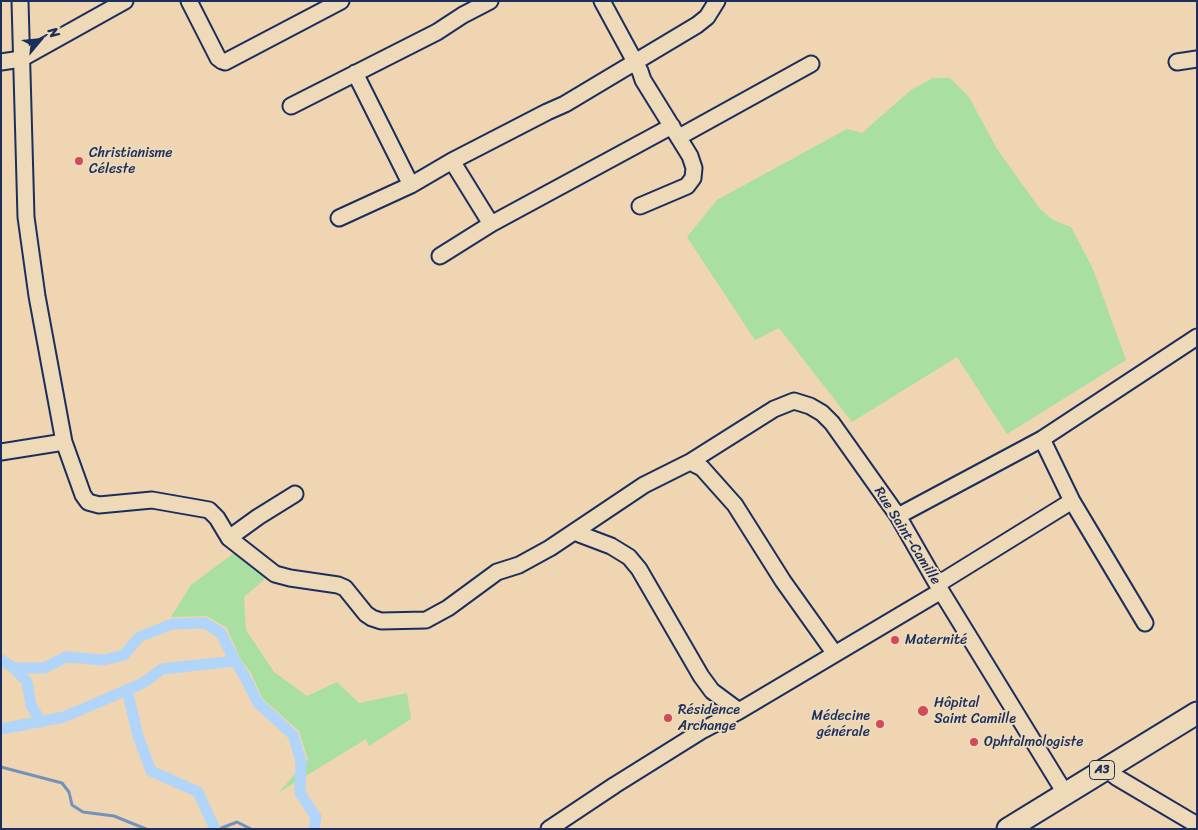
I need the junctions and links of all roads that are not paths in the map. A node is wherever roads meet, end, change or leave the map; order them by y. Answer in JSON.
{"nodes":[{"id":1,"x":20,"y":1,"type":"edge"},
{"id":2,"x":125,"y":1,"type":"edge"},
{"id":3,"x":189,"y":1,"type":"edge"},
{"id":4,"x":341,"y":1,"type":"edge"},
{"id":5,"x":490,"y":1,"type":"edge"},
{"id":6,"x":602,"y":1,"type":"edge"},
{"id":7,"x":717,"y":1,"type":"edge"},
{"id":8,"x":21,"y":59,"type":"junction"},
{"id":9,"x":1197,"y":59,"type":"edge"},
{"id":10,"x":1,"y":62,"type":"edge"},
{"id":11,"x":1177,"y":62,"type":"dead end"},
{"id":12,"x":635,"y":63,"type":"junction"},
{"id":13,"x":811,"y":64,"type":"dead end"},
{"id":14,"x":355,"y":73,"type":"junction"},
{"id":15,"x":291,"y":106,"type":"dead end"},
{"id":16,"x":675,"y":132,"type":"junction"},
{"id":17,"x":452,"y":161,"type":"junction"},
{"id":18,"x":411,"y":185,"type":"junction"},
{"id":19,"x":640,"y":206,"type":"dead end"},
{"id":20,"x":339,"y":218,"type":"dead end"},
{"id":21,"x":491,"y":224,"type":"junction"},
{"id":22,"x":440,"y":256,"type":"dead end"},
{"id":23,"x":1197,"y":337,"type":"edge"},
{"id":24,"x":1042,"y":439,"type":"junction"},
{"id":25,"x":64,"y":442,"type":"junction"},
{"id":26,"x":1,"y":452,"type":"edge"},
{"id":27,"x":690,"y":462,"type":"junction"},
{"id":28,"x":295,"y":494,"type":"dead end"},
{"id":29,"x":1072,"y":501,"type":"junction"},
{"id":30,"x":898,"y":516,"type":"junction"},
{"id":31,"x":574,"y":532,"type":"junction"},
{"id":32,"x":229,"y":538,"type":"junction"},
{"id":33,"x":939,"y":588,"type":"junction"},
{"id":34,"x":1145,"y":623,"type":"dead end"},
{"id":35,"x":835,"y":654,"type":"junction"},
{"id":36,"x":739,"y":711,"type":"junction"},
{"id":37,"x":1197,"y":713,"type":"edge"},
{"id":38,"x":1197,"y":726,"type":"edge"},
{"id":39,"x":1110,"y":773,"type":"junction"},
{"id":40,"x":1065,"y":793,"type":"junction"},
{"id":41,"x":1197,"y":825,"type":"edge"},
{"id":42,"x":549,"y":829,"type":"edge"},
{"id":43,"x":1008,"y":829,"type":"edge"},
{"id":44,"x":1035,"y":829,"type":"edge"}],
"edges":[{"from":1,"to":8,"type":"street"},
{"from":2,"to":8,"type":"street"},
{"from":3,"to":4,"type":"street"},
{"from":5,"to":14,"type":"street"},
{"from":6,"to":12,"type":"street"},
{"from":7,"to":12,"type":"street"},
{"from":8,"to":10,"type":"street"},
{"from":8,"to":25,"type":"street"},
{"from":9,"to":11,"type":"street"},
{"from":12,"to":16,"type":"street"},
{"from":12,"to":17,"type":"street"},
{"from":13,"to":16,"type":"street"},
{"from":14,"to":15,"type":"street"},
{"from":14,"to":18,"type":"street"},
{"from":16,"to":19,"type":"street"},
{"from":16,"to":21,"type":"street"},
{"from":17,"to":18,"type":"street"},
{"from":17,"to":21,"type":"street"},
{"from":18,"to":20,"type":"street"},
{"from":21,"to":22,"type":"street"},
{"from":23,"to":24,"type":"street"},
{"from":24,"to":29,"type":"street"},
{"from":24,"to":30,"type":"street"},
{"from":25,"to":26,"type":"street"},
{"from":25,"to":32,"type":"street"},
{"from":27,"to":30,"type":"street","name":"Rue Saint-Camille"},
{"from":27,"to":31,"type":"street"},
{"from":27,"to":35,"type":"street"},
{"from":28,"to":32,"type":"street"},
{"from":29,"to":33,"type":"street"},
{"from":29,"to":34,"type":"street"},
{"from":30,"to":33,"type":"street","name":"Rue Saint-Camille"},
{"from":31,"to":32,"type":"street"},
{"from":31,"to":36,"type":"street"},
{"from":33,"to":35,"type":"street"},
{"from":33,"to":40,"type":"street","name":"Rue Saint-Camille"},
{"from":35,"to":36,"type":"street"},
{"from":36,"to":42,"type":"street"},
{"from":37,"to":39,"type":"highway","number":"A3"},
{"from":38,"to":39,"type":"highway","number":"A3"},
{"from":39,"to":40,"type":"highway","number":"A3"},
{"from":39,"to":41,"type":"street"},
{"from":39,"to":44,"type":"highway","number":"A3"},
{"from":40,"to":43,"type":"highway","number":"A3"}]}
